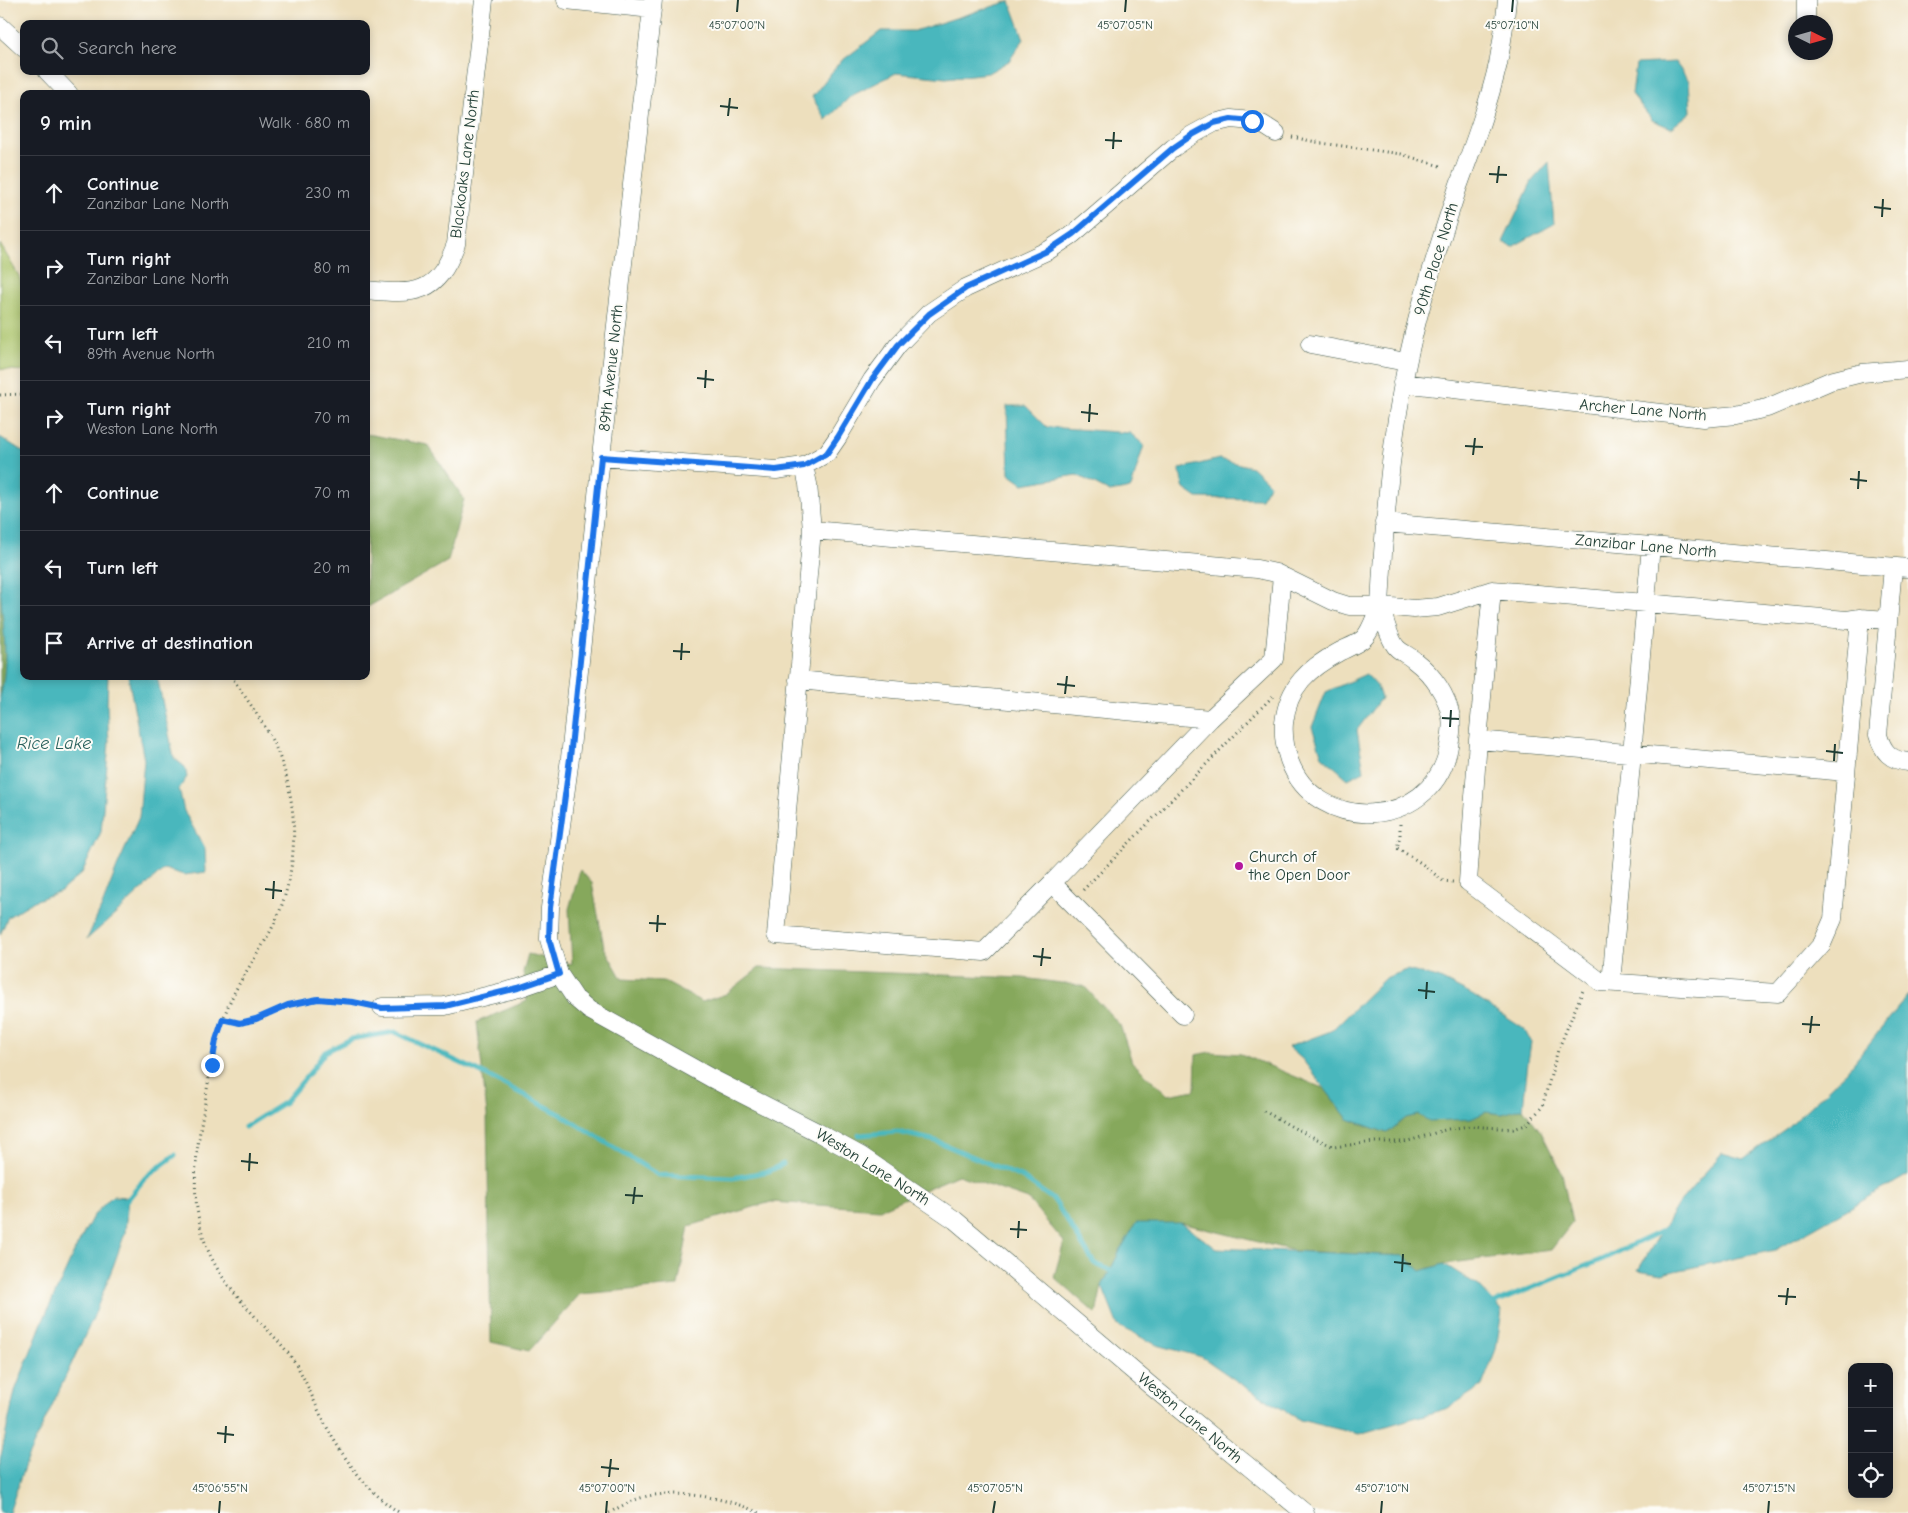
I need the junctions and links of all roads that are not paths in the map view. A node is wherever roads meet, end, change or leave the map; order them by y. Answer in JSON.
{"nodes":[{"id":1,"x":484,"y":0,"type":"edge"},
{"id":2,"x":566,"y":0,"type":"edge"},
{"id":3,"x":1507,"y":0,"type":"edge"},
{"id":4,"x":1806,"y":0,"type":"edge"},
{"id":5,"x":653,"y":5,"type":"edge"},
{"id":6,"x":1806,"y":15,"type":"edge"},
{"id":7,"x":0,"y":26,"type":"edge"},
{"id":8,"x":20,"y":44,"type":"edge"},
{"id":9,"x":51,"y":75,"type":"edge"},
{"id":10,"x":65,"y":90,"type":"edge"},
{"id":11,"x":1276,"y":133,"type":"road end"},
{"id":12,"x":370,"y":290,"type":"edge"},
{"id":13,"x":1310,"y":344,"type":"dead end"},
{"id":14,"x":1406,"y":362,"type":"junction"},
{"id":15,"x":1908,"y":369,"type":"edge"},
{"id":16,"x":1402,"y":383,"type":"junction"},
{"id":17,"x":601,"y":457,"type":"junction"},
{"id":18,"x":804,"y":466,"type":"junction"},
{"id":19,"x":1384,"y":523,"type":"junction"},
{"id":20,"x":812,"y":530,"type":"junction"},
{"id":21,"x":1651,"y":546,"type":"junction"},
{"id":22,"x":1900,"y":568,"type":"edge"},
{"id":23,"x":1282,"y":576,"type":"junction"},
{"id":24,"x":1492,"y":590,"type":"junction"},
{"id":25,"x":1646,"y":603,"type":"junction"},
{"id":26,"x":1380,"y":606,"type":"junction"},
{"id":27,"x":1860,"y":618,"type":"junction"},
{"id":28,"x":1888,"y":620,"type":"junction"},
{"id":29,"x":798,"y":680,"type":"junction"},
{"id":30,"x":1210,"y":719,"type":"junction"},
{"id":31,"x":1478,"y":740,"type":"junction"},
{"id":32,"x":1632,"y":754,"type":"junction"},
{"id":33,"x":1908,"y":762,"type":"edge"},
{"id":34,"x":1846,"y":772,"type":"junction"},
{"id":35,"x":1052,"y":883,"type":"junction"},
{"id":36,"x":559,"y":974,"type":"junction"},
{"id":37,"x":1611,"y":983,"type":"junction"},
{"id":38,"x":382,"y":1008,"type":"road end"},
{"id":39,"x":1183,"y":1015,"type":"dead end"},
{"id":40,"x":1306,"y":1513,"type":"edge"}],
"edges":[{"from":1,"to":12,"type":"street","name":"Blackoaks Lane North"},
{"from":2,"to":5,"type":"street"},
{"from":3,"to":14,"type":"street","name":"90th Place North"},
{"from":4,"to":6,"type":"street"},
{"from":5,"to":17,"type":"street","name":"89th Avenue North"},
{"from":7,"to":8,"type":"street"},
{"from":9,"to":10,"type":"street"},
{"from":11,"to":18,"type":"street"},
{"from":13,"to":14,"type":"street"},
{"from":14,"to":16,"type":"street","name":"90th Place North"},
{"from":15,"to":16,"type":"street","name":"Archer Lane North"},
{"from":16,"to":19,"type":"street","name":"90th Place North"},
{"from":17,"to":18,"type":"street"},
{"from":17,"to":36,"type":"street","name":"89th Avenue North"},
{"from":18,"to":20,"type":"street"},
{"from":19,"to":21,"type":"street","name":"Zanzibar Lane North"},
{"from":19,"to":26,"type":"street","name":"90th Place North"},
{"from":20,"to":23,"type":"street"},
{"from":20,"to":29,"type":"street"},
{"from":21,"to":22,"type":"street","name":"Zanzibar Lane North"},
{"from":21,"to":25,"type":"street"},
{"from":22,"to":28,"type":"street"},
{"from":23,"to":26,"type":"street"},
{"from":23,"to":30,"type":"street"},
{"from":24,"to":25,"type":"street"},
{"from":24,"to":26,"type":"street"},
{"from":24,"to":31,"type":"street"},
{"from":25,"to":27,"type":"street"},
{"from":25,"to":32,"type":"street"},
{"from":26,"to":26,"type":"street"},
{"from":27,"to":28,"type":"street"},
{"from":27,"to":34,"type":"street"},
{"from":28,"to":33,"type":"street"},
{"from":29,"to":30,"type":"street"},
{"from":29,"to":35,"type":"street"},
{"from":30,"to":35,"type":"street"},
{"from":31,"to":32,"type":"street"},
{"from":31,"to":37,"type":"street"},
{"from":32,"to":34,"type":"street"},
{"from":32,"to":37,"type":"street"},
{"from":34,"to":37,"type":"street"},
{"from":35,"to":39,"type":"street"},
{"from":36,"to":38,"type":"street"},
{"from":36,"to":40,"type":"street","name":"Weston Lane North"}]}
